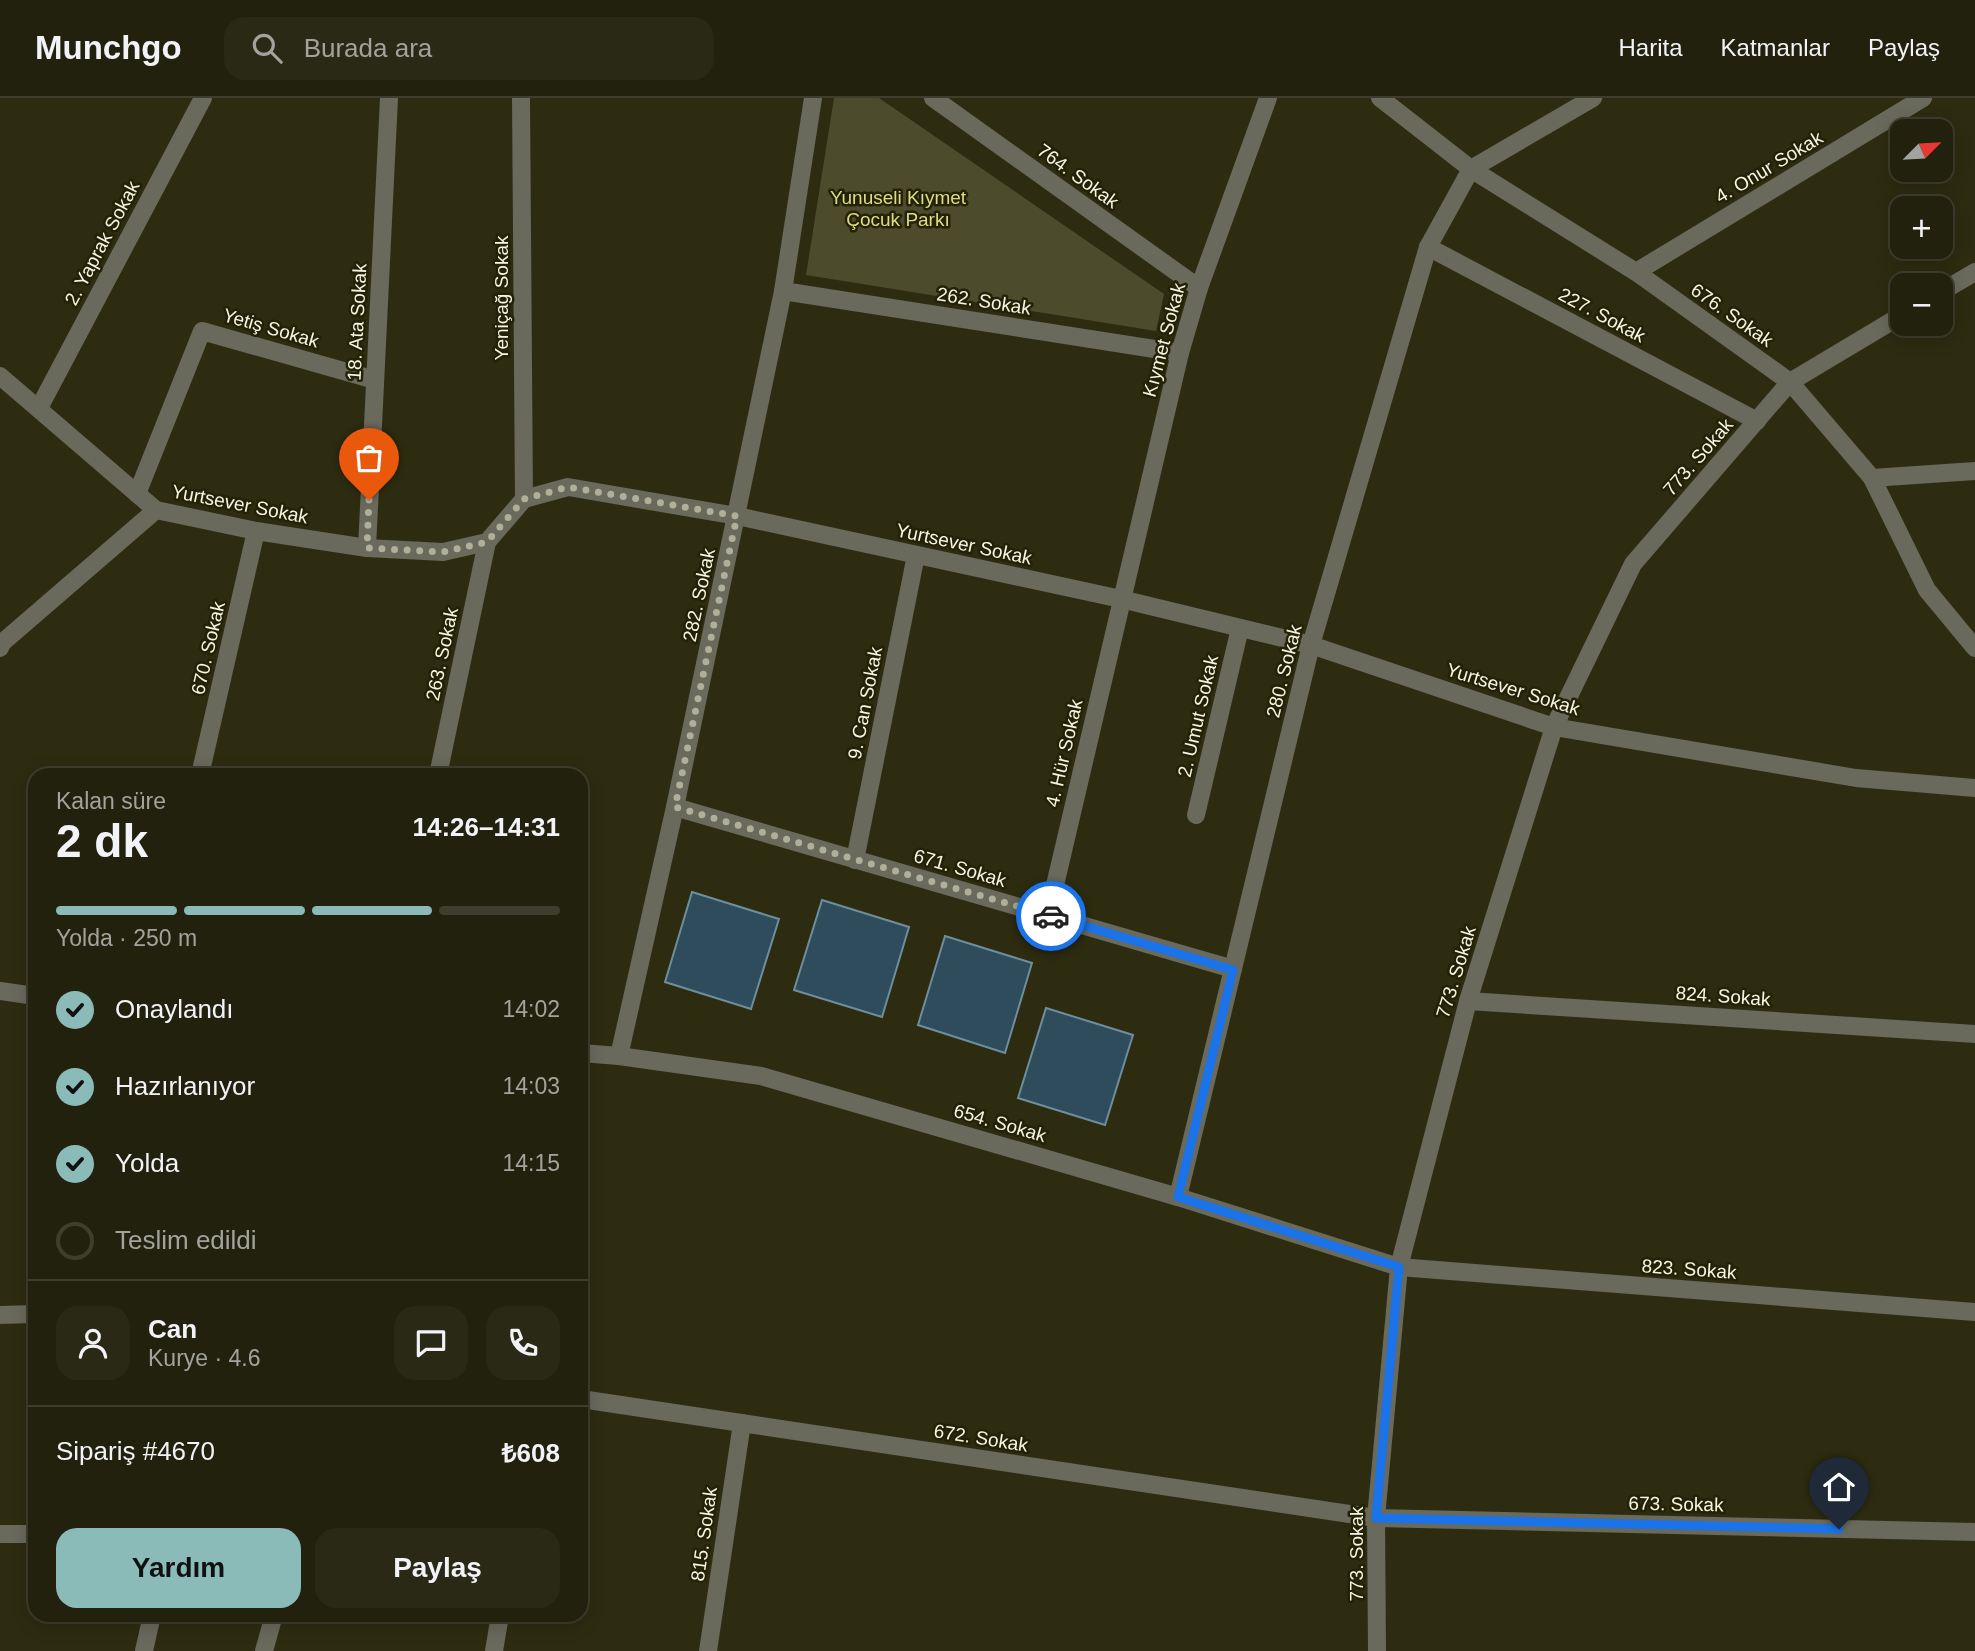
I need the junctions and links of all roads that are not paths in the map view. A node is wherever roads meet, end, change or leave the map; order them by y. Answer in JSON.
{"nodes":[{"id":1,"x":203,"y":98,"type":"edge"},
{"id":2,"x":389,"y":98,"type":"edge"},
{"id":3,"x":521,"y":98,"type":"edge"},
{"id":4,"x":813,"y":98,"type":"edge"},
{"id":5,"x":933,"y":98,"type":"edge"},
{"id":6,"x":1268,"y":98,"type":"edge"},
{"id":7,"x":1380,"y":98,"type":"edge"},
{"id":8,"x":1593,"y":98,"type":"edge"},
{"id":9,"x":1923,"y":98,"type":"edge"},
{"id":10,"x":1471,"y":169,"type":"junction"},
{"id":11,"x":1427,"y":247,"type":"junction"},
{"id":12,"x":1636,"y":272,"type":"junction"},
{"id":13,"x":1975,"y":272,"type":"edge"},
{"id":14,"x":1953,"y":285,"type":"edge"},
{"id":15,"x":1199,"y":288,"type":"junction"},
{"id":16,"x":783,"y":291,"type":"junction"},
{"id":17,"x":1890,"y":322,"type":"edge"},
{"id":18,"x":1180,"y":353,"type":"junction"},
{"id":19,"x":0,"y":376,"type":"edge"},
{"id":20,"x":375,"y":380,"type":"junction"},
{"id":21,"x":1790,"y":382,"type":"junction"},
{"id":22,"x":39,"y":408,"type":"junction"},
{"id":23,"x":1757,"y":421,"type":"junction"},
{"id":24,"x":1975,"y":471,"type":"edge"},
{"id":25,"x":1872,"y":478,"type":"junction"},
{"id":26,"x":137,"y":494,"type":"junction"},
{"id":27,"x":524,"y":499,"type":"junction"},
{"id":28,"x":156,"y":510,"type":"junction"},
{"id":29,"x":737,"y":516,"type":"junction"},
{"id":30,"x":256,"y":531,"type":"junction"},
{"id":31,"x":487,"y":542,"type":"junction"},
{"id":32,"x":367,"y":548,"type":"junction"},
{"id":33,"x":916,"y":555,"type":"junction"},
{"id":34,"x":1122,"y":599,"type":"junction"},
{"id":35,"x":1240,"y":628,"type":"junction"},
{"id":36,"x":1,"y":644,"type":"edge"},
{"id":37,"x":1311,"y":645,"type":"junction"},
{"id":38,"x":1975,"y":648,"type":"edge"},
{"id":39,"x":1554,"y":727,"type":"junction"},
{"id":40,"x":202,"y":768,"type":"edge"},
{"id":41,"x":439,"y":768,"type":"edge"},
{"id":42,"x":1975,"y":788,"type":"edge"},
{"id":43,"x":675,"y":807,"type":"junction"},
{"id":44,"x":1196,"y":815,"type":"dead end"},
{"id":45,"x":855,"y":860,"type":"junction"},
{"id":46,"x":1048,"y":915,"type":"junction"},
{"id":47,"x":1233,"y":970,"type":"junction"},
{"id":48,"x":0,"y":991,"type":"edge"},
{"id":49,"x":28,"y":995,"type":"edge"},
{"id":50,"x":1468,"y":1001,"type":"junction"},
{"id":51,"x":1975,"y":1034,"type":"edge"},
{"id":52,"x":588,"y":1054,"type":"edge"},
{"id":53,"x":619,"y":1056,"type":"junction"},
{"id":54,"x":1178,"y":1197,"type":"junction"},
{"id":55,"x":1399,"y":1267,"type":"junction"},
{"id":56,"x":1975,"y":1312,"type":"edge"},
{"id":57,"x":28,"y":1314,"type":"edge"},
{"id":58,"x":0,"y":1315,"type":"edge"},
{"id":59,"x":588,"y":1400,"type":"edge"},
{"id":60,"x":742,"y":1423,"type":"junction"},
{"id":61,"x":1376,"y":1518,"type":"junction"},
{"id":62,"x":1975,"y":1532,"type":"edge"},
{"id":63,"x":0,"y":1534,"type":"edge"},
{"id":64,"x":28,"y":1534,"type":"edge"},
{"id":65,"x":150,"y":1622,"type":"edge"},
{"id":66,"x":272,"y":1622,"type":"edge"},
{"id":67,"x":499,"y":1622,"type":"edge"},
{"id":68,"x":144,"y":1651,"type":"edge"},
{"id":69,"x":264,"y":1651,"type":"edge"},
{"id":70,"x":494,"y":1651,"type":"edge"},
{"id":71,"x":708,"y":1651,"type":"edge"},
{"id":72,"x":1377,"y":1651,"type":"edge"}],
"edges":[{"from":1,"to":22,"type":"street","name":"2. Yaprak Sokak"},
{"from":2,"to":20,"type":"street","name":"18. Ata Sokak"},
{"from":3,"to":27,"type":"street","name":"Yeniçağ Sokak"},
{"from":4,"to":16,"type":"street","name":"282. Sokak"},
{"from":5,"to":15,"type":"street","name":"764. Sokak"},
{"from":6,"to":15,"type":"street","name":"Kıymet Sokak"},
{"from":7,"to":10,"type":"street","name":"676. Sokak"},
{"from":8,"to":10,"type":"street"},
{"from":9,"to":12,"type":"street","name":"4. Onur Sokak"},
{"from":10,"to":11,"type":"street","name":"280. Sokak"},
{"from":10,"to":12,"type":"street","name":"676. Sokak"},
{"from":11,"to":23,"type":"street","name":"227. Sokak"},
{"from":11,"to":37,"type":"street","name":"280. Sokak"},
{"from":12,"to":21,"type":"street","name":"676. Sokak"},
{"from":13,"to":14,"type":"street"},
{"from":15,"to":18,"type":"street","name":"Kıymet Sokak"},
{"from":16,"to":18,"type":"street","name":"262. Sokak"},
{"from":16,"to":29,"type":"street","name":"282. Sokak"},
{"from":17,"to":21,"type":"street","name":"773. Sokak"},
{"from":18,"to":34,"type":"street","name":"Kıymet Sokak"},
{"from":19,"to":22,"type":"street","name":"Yurtsever Sokak"},
{"from":20,"to":26,"type":"street","name":"Yetiş Sokak"},
{"from":20,"to":32,"type":"street","name":"18. Ata Sokak"},
{"from":21,"to":23,"type":"street","name":"773. Sokak"},
{"from":21,"to":25,"type":"street","name":"676. Sokak"},
{"from":22,"to":26,"type":"street","name":"Yurtsever Sokak"},
{"from":23,"to":39,"type":"street","name":"773. Sokak"},
{"from":24,"to":25,"type":"street"},
{"from":25,"to":38,"type":"street","name":"676. Sokak"},
{"from":26,"to":28,"type":"street","name":"Yurtsever Sokak"},
{"from":27,"to":29,"type":"street","name":"Yurtsever Sokak"},
{"from":27,"to":31,"type":"street"},
{"from":28,"to":30,"type":"street","name":"Yurtsever Sokak"},
{"from":28,"to":36,"type":"street"},
{"from":29,"to":33,"type":"street","name":"Yurtsever Sokak"},
{"from":29,"to":43,"type":"street","name":"282. Sokak"},
{"from":30,"to":32,"type":"street","name":"Yurtsever Sokak"},
{"from":30,"to":40,"type":"street","name":"670. Sokak"},
{"from":31,"to":32,"type":"street","name":"Yurtsever Sokak"},
{"from":31,"to":41,"type":"street","name":"263. Sokak"},
{"from":33,"to":34,"type":"street","name":"Yurtsever Sokak"},
{"from":33,"to":45,"type":"street","name":"9. Can Sokak"},
{"from":34,"to":35,"type":"street","name":"Yurtsever Sokak"},
{"from":34,"to":46,"type":"street","name":"4. Hür Sokak"},
{"from":35,"to":37,"type":"street","name":"Yurtsever Sokak"},
{"from":35,"to":44,"type":"street","name":"2. Umut Sokak"},
{"from":37,"to":39,"type":"street","name":"Yurtsever Sokak"},
{"from":37,"to":47,"type":"street","name":"280. Sokak"},
{"from":39,"to":42,"type":"street","name":"Yurtsever Sokak"},
{"from":39,"to":50,"type":"street","name":"773. Sokak"},
{"from":43,"to":45,"type":"street","name":"671. Sokak"},
{"from":43,"to":53,"type":"street","name":"282. Sokak"},
{"from":45,"to":46,"type":"street","name":"671. Sokak"},
{"from":46,"to":47,"type":"street","name":"671. Sokak"},
{"from":47,"to":54,"type":"street","name":"280. Sokak"},
{"from":48,"to":49,"type":"street"},
{"from":50,"to":51,"type":"street","name":"824. Sokak"},
{"from":50,"to":55,"type":"street","name":"773. Sokak"},
{"from":52,"to":53,"type":"street","name":"654. Sokak"},
{"from":53,"to":54,"type":"street","name":"654. Sokak"},
{"from":54,"to":55,"type":"street","name":"654. Sokak"},
{"from":55,"to":56,"type":"street","name":"823. Sokak"},
{"from":55,"to":61,"type":"street","name":"773. Sokak"},
{"from":57,"to":58,"type":"street"},
{"from":59,"to":60,"type":"street","name":"672. Sokak"},
{"from":60,"to":61,"type":"street","name":"672. Sokak"},
{"from":60,"to":71,"type":"street","name":"815. Sokak"},
{"from":61,"to":62,"type":"street","name":"673. Sokak"},
{"from":61,"to":72,"type":"street","name":"773. Sokak"},
{"from":63,"to":64,"type":"street"},
{"from":65,"to":68,"type":"street"},
{"from":66,"to":69,"type":"street"},
{"from":67,"to":70,"type":"street"}]}
